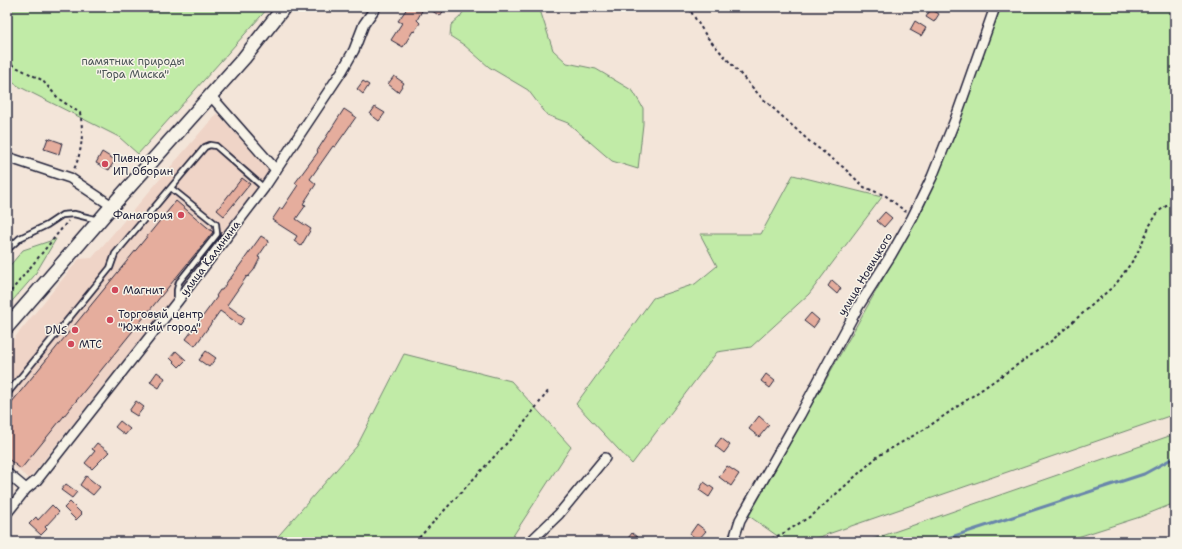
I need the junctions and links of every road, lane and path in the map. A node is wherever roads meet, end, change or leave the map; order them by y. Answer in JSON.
{"nodes":[{"id":1,"x":284,"y":7,"type":"edge"},
{"id":2,"x":376,"y":7,"type":"edge"},
{"id":3,"x":688,"y":7,"type":"edge"},
{"id":4,"x":995,"y":7,"type":"edge"},
{"id":5,"x":7,"y":60,"type":"edge"},
{"id":6,"x":210,"y":95,"type":"junction"},
{"id":7,"x":7,"y":157,"type":"edge"},
{"id":8,"x":276,"y":170,"type":"junction"},
{"id":9,"x":70,"y":178,"type":"junction"},
{"id":10,"x":171,"y":188,"type":"junction"},
{"id":11,"x":264,"y":188,"type":"junction"},
{"id":12,"x":1175,"y":200,"type":"edge"},
{"id":13,"x":112,"y":206,"type":"junction"},
{"id":14,"x":74,"y":214,"type":"junction"},
{"id":15,"x":912,"y":218,"type":"junction"},
{"id":16,"x":100,"y":220,"type":"junction"},
{"id":17,"x":7,"y":250,"type":"edge"},
{"id":18,"x":7,"y":296,"type":"edge"},
{"id":19,"x":178,"y":302,"type":"junction"},
{"id":20,"x":7,"y":327,"type":"edge"},
{"id":21,"x":549,"y":390,"type":"dead end"},
{"id":22,"x":7,"y":394,"type":"edge"},
{"id":23,"x":605,"y":458,"type":"dead end"},
{"id":24,"x":7,"y":472,"type":"edge"},
{"id":25,"x":26,"y":489,"type":"junction"},
{"id":26,"x":7,"y":513,"type":"edge"},
{"id":27,"x":415,"y":542,"type":"edge"},
{"id":28,"x":530,"y":542,"type":"edge"},
{"id":29,"x":732,"y":542,"type":"edge"},
{"id":30,"x":760,"y":542,"type":"edge"}],
"edges":[{"from":1,"to":6,"type":"main road"},
{"from":2,"to":8,"type":"street","name":"улица Калинина"},
{"from":3,"to":15,"type":"path"},
{"from":4,"to":15,"type":"street","name":"улица Новицкого"},
{"from":5,"to":9,"type":"path"},
{"from":6,"to":8,"type":"street"},
{"from":6,"to":13,"type":"main road"},
{"from":7,"to":9,"type":"street"},
{"from":8,"to":11,"type":"street","name":"улица Калинина"},
{"from":9,"to":13,"type":"street"},
{"from":10,"to":11,"type":"lane"},
{"from":10,"to":19,"type":"lane"},
{"from":10,"to":22,"type":"lane"},
{"from":11,"to":19,"type":"street","name":"улица Калинина"},
{"from":12,"to":30,"type":"path"},
{"from":13,"to":16,"type":"main road"},
{"from":14,"to":16,"type":"lane"},
{"from":14,"to":17,"type":"lane"},
{"from":14,"to":18,"type":"path"},
{"from":15,"to":29,"type":"street","name":"улица Новицкого"},
{"from":16,"to":20,"type":"main road"},
{"from":19,"to":25,"type":"street","name":"улица Калинина"},
{"from":21,"to":27,"type":"path"},
{"from":23,"to":28,"type":"street"},
{"from":24,"to":25,"type":"street"},
{"from":25,"to":26,"type":"street","name":"улица Калинина"}]}
